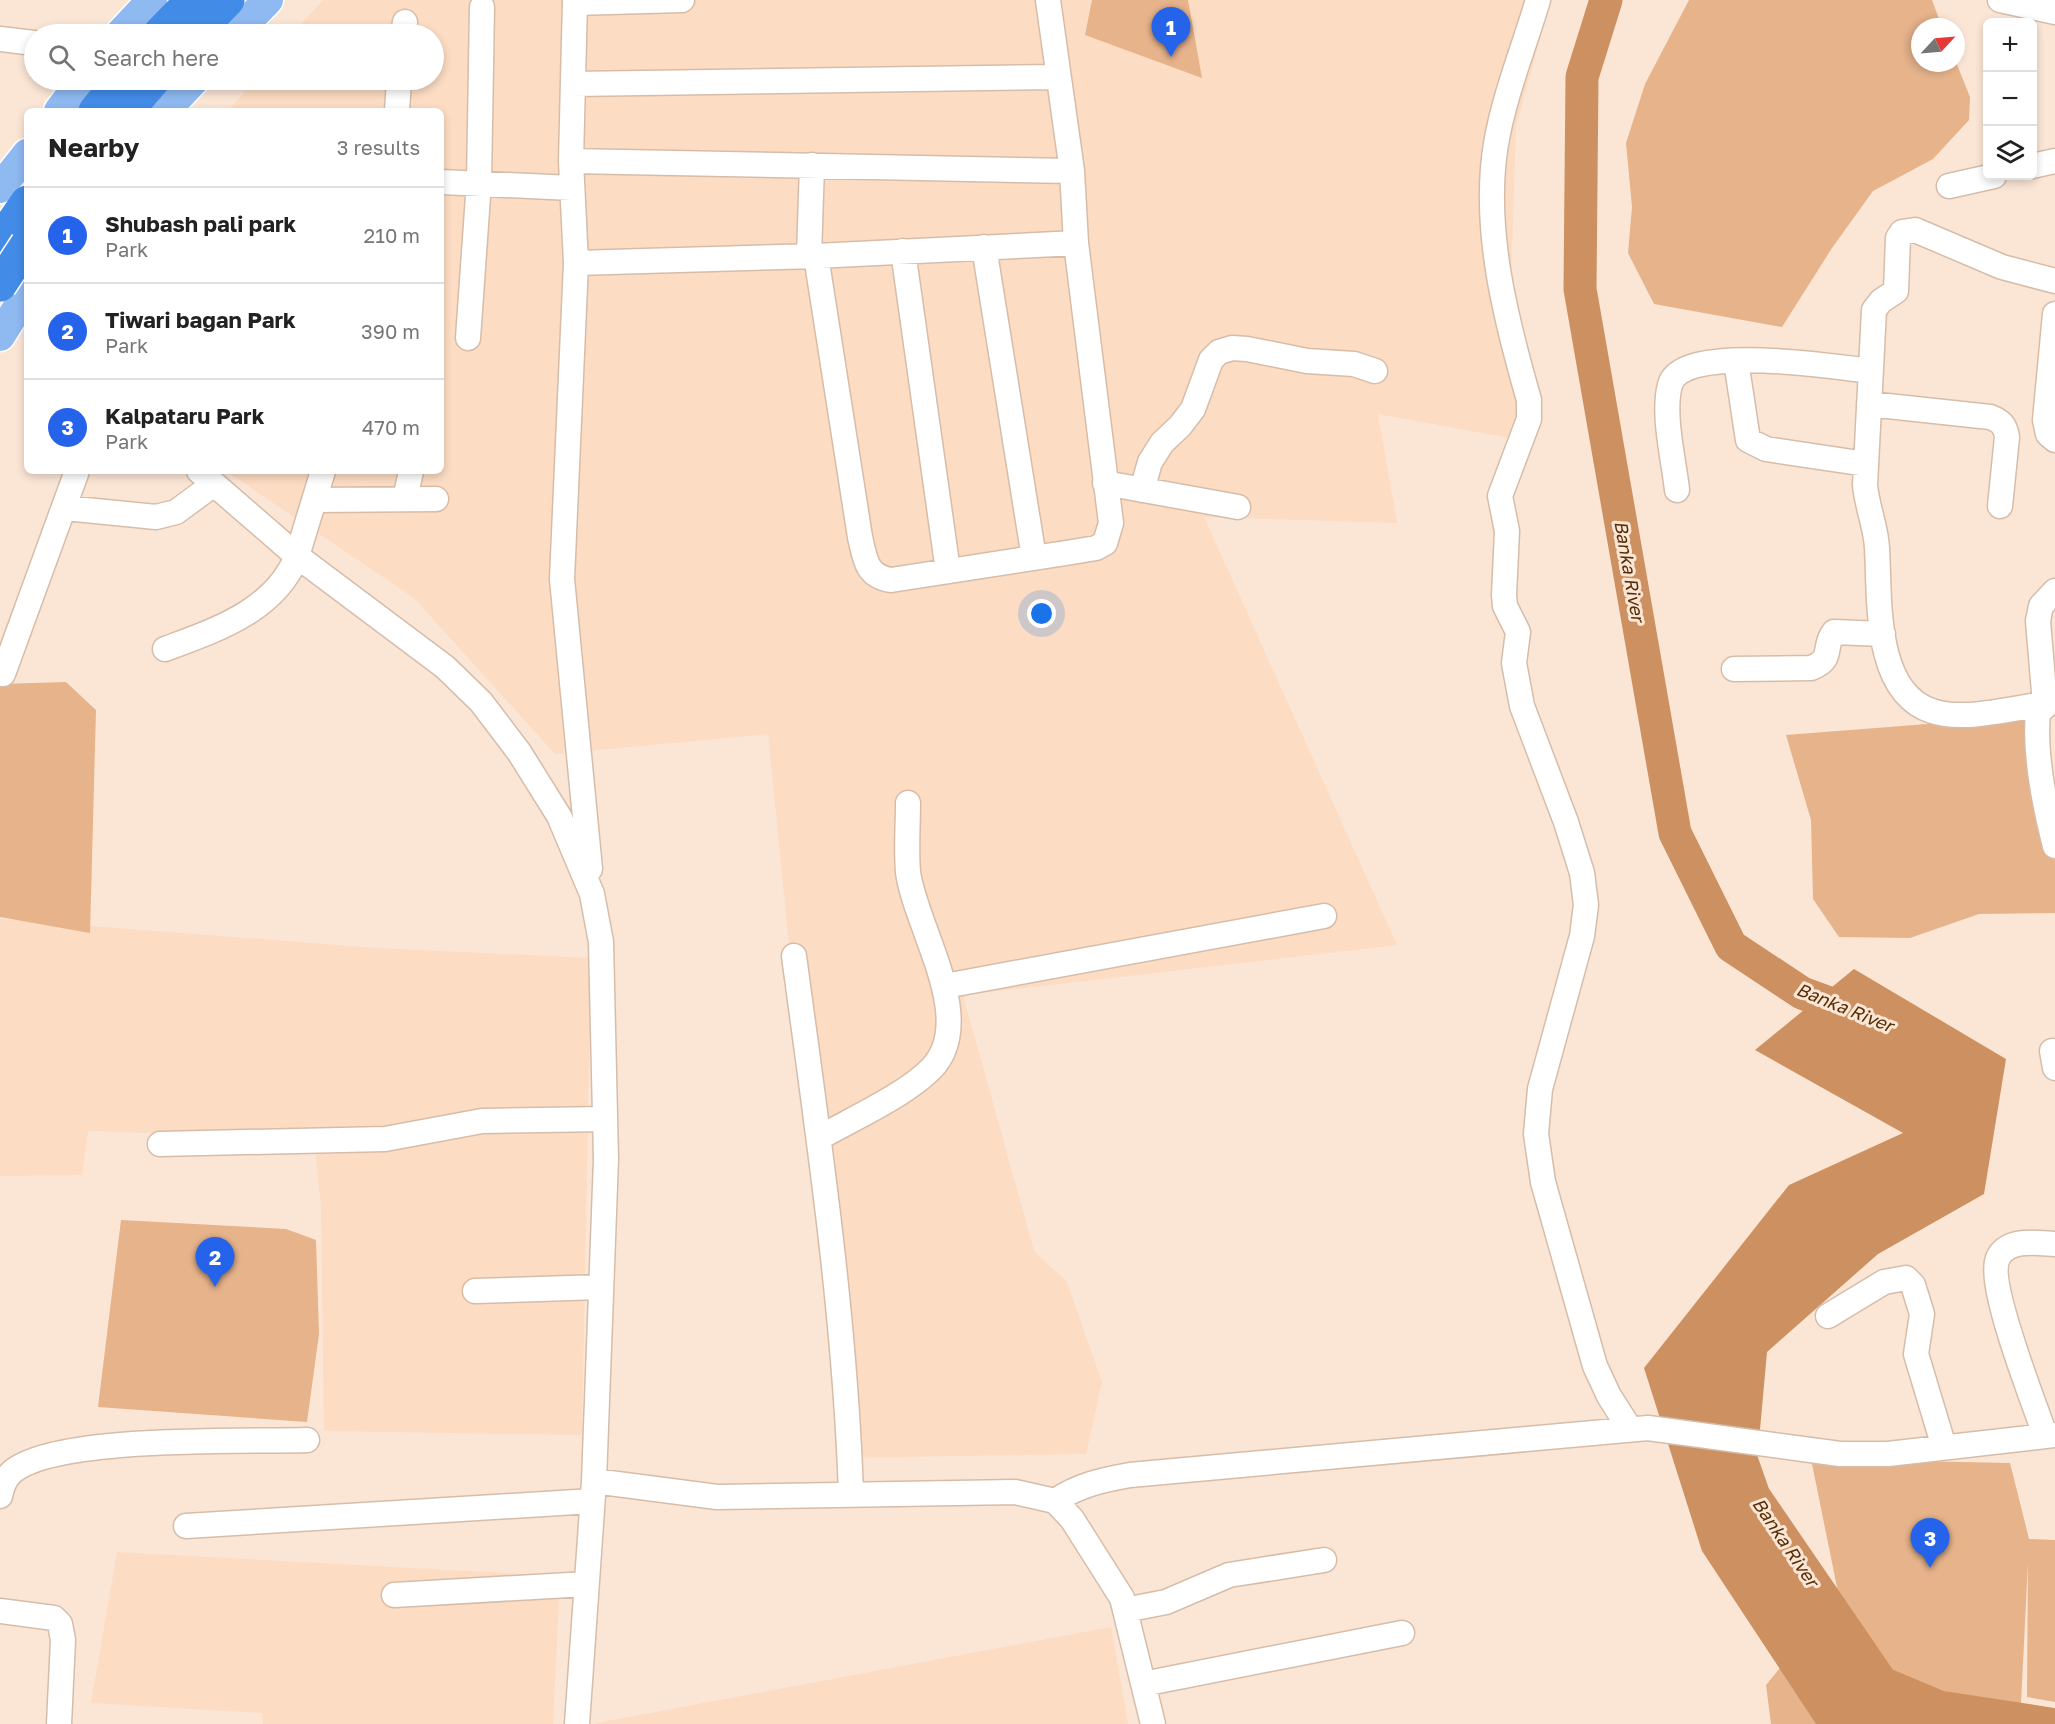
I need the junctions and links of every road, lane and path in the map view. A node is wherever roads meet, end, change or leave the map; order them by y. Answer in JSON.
{"nodes":[{"id":1,"x":152,"y":0,"type":"edge"},
{"id":2,"x":192,"y":0,"type":"edge"},
{"id":3,"x":228,"y":0,"type":"edge"},
{"id":4,"x":268,"y":0,"type":"edge"},
{"id":5,"x":682,"y":0,"type":"edge"},
{"id":6,"x":1048,"y":0,"type":"edge"},
{"id":7,"x":1538,"y":0,"type":"edge"},
{"id":8,"x":2000,"y":0,"type":"edge"},
{"id":9,"x":575,"y":1,"type":"edge"},
{"id":10,"x":482,"y":7,"type":"dead end"},
{"id":11,"x":2046,"y":7,"type":"edge"},
{"id":12,"x":129,"y":24,"type":"edge"},
{"id":13,"x":169,"y":24,"type":"edge"},
{"id":14,"x":205,"y":24,"type":"edge"},
{"id":15,"x":245,"y":24,"type":"edge"},
{"id":16,"x":0,"y":39,"type":"edge"},
{"id":17,"x":24,"y":42,"type":"edge"},
{"id":18,"x":1057,"y":77,"type":"junction"},
{"id":19,"x":573,"y":84,"type":"junction"},
{"id":20,"x":75,"y":90,"type":"edge"},
{"id":21,"x":112,"y":90,"type":"edge"},
{"id":22,"x":145,"y":90,"type":"edge"},
{"id":23,"x":185,"y":90,"type":"edge"},
{"id":24,"x":398,"y":90,"type":"edge"},
{"id":25,"x":61,"y":108,"type":"edge"},
{"id":26,"x":97,"y":108,"type":"edge"},
{"id":27,"x":130,"y":108,"type":"edge"},
{"id":28,"x":168,"y":108,"type":"edge"},
{"id":29,"x":397,"y":108,"type":"edge"},
{"id":30,"x":24,"y":158,"type":"edge"},
{"id":31,"x":571,"y":161,"type":"junction"},
{"id":32,"x":2055,"y":161,"type":"edge"},
{"id":33,"x":812,"y":165,"type":"junction"},
{"id":34,"x":2037,"y":165,"type":"edge"},
{"id":35,"x":1072,"y":171,"type":"junction"},
{"id":36,"x":1983,"y":178,"type":"edge"},
{"id":37,"x":444,"y":182,"type":"edge"},
{"id":38,"x":478,"y":182,"type":"junction"},
{"id":39,"x":1949,"y":186,"type":"dead end"},
{"id":40,"x":0,"y":188,"type":"edge"},
{"id":41,"x":572,"y":188,"type":"junction"},
{"id":42,"x":24,"y":206,"type":"edge"},
{"id":43,"x":0,"y":241,"type":"edge"},
{"id":44,"x":1076,"y":243,"type":"junction"},
{"id":45,"x":984,"y":247,"type":"junction"},
{"id":46,"x":903,"y":251,"type":"junction"},
{"id":47,"x":813,"y":256,"type":"junction"},
{"id":48,"x":576,"y":263,"type":"junction"},
{"id":49,"x":24,"y":265,"type":"edge"},
{"id":50,"x":0,"y":267,"type":"edge"},
{"id":51,"x":2055,"y":281,"type":"edge"},
{"id":52,"x":20,"y":293,"type":"edge"},
{"id":53,"x":2055,"y":314,"type":"edge"},
{"id":54,"x":0,"y":336,"type":"edge"},
{"id":55,"x":468,"y":338,"type":"dead end"},
{"id":56,"x":1736,"y":361,"type":"junction"},
{"id":57,"x":1375,"y":371,"type":"dead end"},
{"id":58,"x":1871,"y":371,"type":"junction"},
{"id":59,"x":1869,"y":404,"type":"junction"},
{"id":60,"x":2055,"y":440,"type":"edge"},
{"id":61,"x":1866,"y":464,"type":"junction"},
{"id":62,"x":75,"y":474,"type":"edge"},
{"id":63,"x":322,"y":474,"type":"edge"},
{"id":64,"x":410,"y":474,"type":"edge"},
{"id":65,"x":206,"y":477,"type":"edge"},
{"id":66,"x":1105,"y":483,"type":"junction"},
{"id":67,"x":1142,"y":490,"type":"junction"},
{"id":68,"x":1677,"y":490,"type":"dead end"},
{"id":69,"x":405,"y":499,"type":"junction"},
{"id":70,"x":436,"y":499,"type":"dead end"},
{"id":71,"x":315,"y":500,"type":"junction"},
{"id":72,"x":2000,"y":506,"type":"dead end"},
{"id":73,"x":1238,"y":507,"type":"dead end"},
{"id":74,"x":65,"y":508,"type":"junction"},
{"id":75,"x":297,"y":556,"type":"junction"},
{"id":76,"x":1034,"y":558,"type":"junction"},
{"id":77,"x":948,"y":571,"type":"junction"},
{"id":78,"x":2055,"y":591,"type":"edge"},
{"id":79,"x":1883,"y":634,"type":"junction"},
{"id":80,"x":165,"y":649,"type":"dead end"},
{"id":81,"x":1734,"y":669,"type":"dead end"},
{"id":82,"x":3,"y":674,"type":"dead end"},
{"id":83,"x":2050,"y":700,"type":"edge"},
{"id":84,"x":908,"y":803,"type":"dead end"},
{"id":85,"x":2055,"y":846,"type":"edge"},
{"id":86,"x":592,"y":894,"type":"junction"},
{"id":87,"x":1324,"y":916,"type":"dead end"},
{"id":88,"x":794,"y":956,"type":"dead end"},
{"id":89,"x":945,"y":986,"type":"junction"},
{"id":90,"x":605,"y":1119,"type":"junction"},
{"id":91,"x":819,"y":1138,"type":"junction"},
{"id":92,"x":160,"y":1144,"type":"dead end"},
{"id":93,"x":2055,"y":1244,"type":"edge"},
{"id":94,"x":601,"y":1287,"type":"junction"},
{"id":95,"x":476,"y":1291,"type":"dead end"},
{"id":96,"x":1828,"y":1316,"type":"dead end"},
{"id":97,"x":1639,"y":1429,"type":"junction"},
{"id":98,"x":2050,"y":1435,"type":"edge"},
{"id":99,"x":307,"y":1440,"type":"dead end"},
{"id":100,"x":1944,"y":1447,"type":"junction"},
{"id":101,"x":593,"y":1491,"type":"junction"},
{"id":102,"x":852,"y":1494,"type":"junction"},
{"id":103,"x":0,"y":1496,"type":"edge"},
{"id":104,"x":1055,"y":1501,"type":"junction"},
{"id":105,"x":186,"y":1526,"type":"dead end"},
{"id":106,"x":1324,"y":1560,"type":"dead end"},
{"id":107,"x":586,"y":1584,"type":"junction"},
{"id":108,"x":394,"y":1595,"type":"dead end"},
{"id":109,"x":1125,"y":1610,"type":"junction"},
{"id":110,"x":0,"y":1611,"type":"edge"},
{"id":111,"x":1402,"y":1633,"type":"dead end"},
{"id":112,"x":1143,"y":1684,"type":"junction"},
{"id":113,"x":59,"y":1724,"type":"edge"},
{"id":114,"x":577,"y":1724,"type":"edge"},
{"id":115,"x":1153,"y":1724,"type":"edge"}],
"edges":[{"from":1,"to":12,"type":"main road"},
{"from":2,"to":13,"type":"highway"},
{"from":3,"to":14,"type":"highway"},
{"from":4,"to":15,"type":"main road"},
{"from":5,"to":9,"type":"street"},
{"from":6,"to":18,"type":"street"},
{"from":7,"to":97,"type":"street"},
{"from":8,"to":11,"type":"street"},
{"from":9,"to":19,"type":"street"},
{"from":10,"to":38,"type":"street"},
{"from":16,"to":17,"type":"street"},
{"from":18,"to":19,"type":"street"},
{"from":18,"to":35,"type":"street"},
{"from":19,"to":31,"type":"street"},
{"from":20,"to":25,"type":"main road"},
{"from":21,"to":26,"type":"highway"},
{"from":22,"to":27,"type":"highway"},
{"from":23,"to":28,"type":"main road"},
{"from":24,"to":29,"type":"street"},
{"from":30,"to":40,"type":"main road"},
{"from":31,"to":33,"type":"street"},
{"from":31,"to":41,"type":"street"},
{"from":32,"to":34,"type":"street"},
{"from":33,"to":35,"type":"street"},
{"from":33,"to":47,"type":"street"},
{"from":35,"to":44,"type":"street"},
{"from":36,"to":39,"type":"street"},
{"from":37,"to":38,"type":"street"},
{"from":38,"to":41,"type":"street"},
{"from":38,"to":55,"type":"street"},
{"from":41,"to":48,"type":"street"},
{"from":42,"to":43,"type":"highway"},
{"from":44,"to":45,"type":"street"},
{"from":44,"to":66,"type":"street"},
{"from":45,"to":46,"type":"street"},
{"from":45,"to":76,"type":"street"},
{"from":46,"to":47,"type":"street"},
{"from":46,"to":77,"type":"street"},
{"from":47,"to":48,"type":"street"},
{"from":47,"to":77,"type":"street"},
{"from":48,"to":86,"type":"street"},
{"from":49,"to":52,"type":"highway","bridge":true},
{"from":50,"to":52,"type":"street"},
{"from":51,"to":58,"type":"street"},
{"from":52,"to":54,"type":"main road"},
{"from":53,"to":60,"type":"street"},
{"from":56,"to":58,"type":"street"},
{"from":56,"to":61,"type":"street"},
{"from":56,"to":68,"type":"street"},
{"from":57,"to":67,"type":"street"},
{"from":58,"to":59,"type":"street"},
{"from":59,"to":61,"type":"street"},
{"from":59,"to":72,"type":"street"},
{"from":61,"to":79,"type":"street"},
{"from":62,"to":74,"type":"street"},
{"from":63,"to":71,"type":"street"},
{"from":64,"to":69,"type":"street"},
{"from":65,"to":74,"type":"street"},
{"from":65,"to":75,"type":"street"},
{"from":66,"to":67,"type":"street"},
{"from":66,"to":76,"type":"street"},
{"from":67,"to":73,"type":"street"},
{"from":69,"to":70,"type":"street"},
{"from":69,"to":71,"type":"street"},
{"from":71,"to":75,"type":"street"},
{"from":74,"to":82,"type":"street"},
{"from":75,"to":80,"type":"street"},
{"from":75,"to":86,"type":"street"},
{"from":76,"to":77,"type":"street"},
{"from":78,"to":83,"type":"street"},
{"from":79,"to":81,"type":"street"},
{"from":79,"to":83,"type":"street"},
{"from":83,"to":85,"type":"street"},
{"from":84,"to":89,"type":"street"},
{"from":86,"to":90,"type":"street"},
{"from":87,"to":89,"type":"street"},
{"from":88,"to":91,"type":"street"},
{"from":89,"to":91,"type":"street"},
{"from":90,"to":92,"type":"street"},
{"from":90,"to":94,"type":"street"},
{"from":91,"to":102,"type":"street"},
{"from":93,"to":98,"type":"street"},
{"from":94,"to":95,"type":"street"},
{"from":94,"to":101,"type":"street"},
{"from":96,"to":100,"type":"street"},
{"from":97,"to":100,"type":"street"},
{"from":97,"to":104,"type":"street"},
{"from":98,"to":100,"type":"street"},
{"from":99,"to":103,"type":"street"},
{"from":101,"to":102,"type":"street"},
{"from":101,"to":105,"type":"street"},
{"from":101,"to":107,"type":"street"},
{"from":102,"to":104,"type":"street"},
{"from":104,"to":109,"type":"street"},
{"from":106,"to":109,"type":"street"},
{"from":107,"to":108,"type":"street"},
{"from":107,"to":114,"type":"street"},
{"from":109,"to":112,"type":"street"},
{"from":110,"to":113,"type":"street"},
{"from":111,"to":112,"type":"street"},
{"from":112,"to":115,"type":"street"}]}
